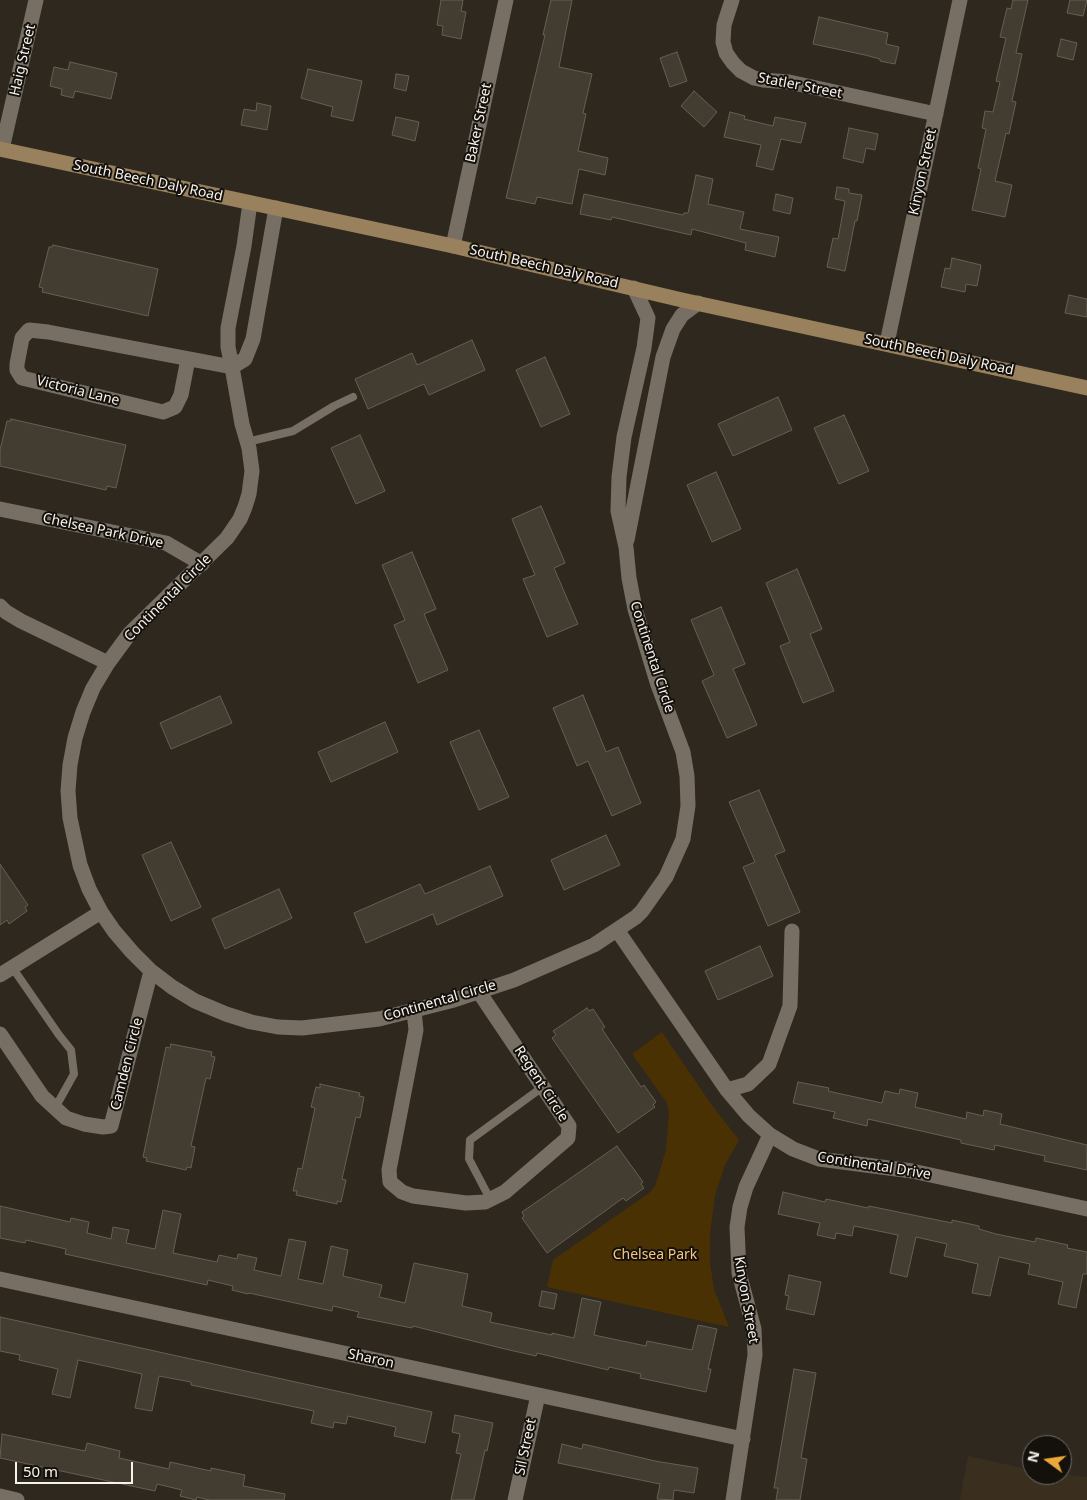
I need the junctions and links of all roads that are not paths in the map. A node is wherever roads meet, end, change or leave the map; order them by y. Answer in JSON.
{"nodes":[{"id":1,"x":36,"y":0,"type":"edge"},
{"id":2,"x":506,"y":0,"type":"edge"},
{"id":3,"x":732,"y":0,"type":"edge"},
{"id":4,"x":960,"y":0,"type":"edge"},
{"id":5,"x":936,"y":114,"type":"junction"},
{"id":6,"x":1,"y":149,"type":"edge"},
{"id":7,"x":250,"y":202,"type":"junction"},
{"id":8,"x":276,"y":208,"type":"junction"},
{"id":9,"x":453,"y":246,"type":"junction"},
{"id":10,"x":634,"y":288,"type":"junction"},
{"id":11,"x":698,"y":303,"type":"junction"},
{"id":12,"x":887,"y":343,"type":"junction"},
{"id":13,"x":188,"y":359,"type":"junction"},
{"id":14,"x":232,"y":366,"type":"junction"},
{"id":15,"x":1087,"y":388,"type":"edge"},
{"id":16,"x":353,"y":397,"type":"dead end"},
{"id":17,"x":248,"y":442,"type":"junction"},
{"id":18,"x":0,"y":508,"type":"edge"},
{"id":19,"x":626,"y":547,"type":"junction"},
{"id":20,"x":202,"y":564,"type":"junction"},
{"id":21,"x":0,"y":606,"type":"edge"},
{"id":22,"x":108,"y":664,"type":"junction"},
{"id":23,"x":101,"y":912,"type":"junction"},
{"id":24,"x":617,"y":930,"type":"junction"},
{"id":25,"x":792,"y":931,"type":"dead end"},
{"id":26,"x":6,"y":971,"type":"edge"},
{"id":27,"x":151,"y":971,"type":"junction"},
{"id":28,"x":479,"y":992,"type":"junction"},
{"id":29,"x":414,"y":1011,"type":"junction"},
{"id":30,"x":0,"y":1034,"type":"edge"},
{"id":31,"x":544,"y":1086,"type":"junction"},
{"id":32,"x":727,"y":1090,"type":"junction"},
{"id":33,"x":56,"y":1108,"type":"junction"},
{"id":34,"x":770,"y":1136,"type":"junction"},
{"id":35,"x":490,"y":1199,"type":"junction"},
{"id":36,"x":1087,"y":1209,"type":"edge"},
{"id":37,"x":0,"y":1279,"type":"edge"},
{"id":38,"x":538,"y":1395,"type":"junction"},
{"id":39,"x":743,"y":1439,"type":"junction"},
{"id":40,"x":0,"y":1496,"type":"edge"},
{"id":41,"x":17,"y":1500,"type":"edge"},
{"id":42,"x":515,"y":1500,"type":"edge"},
{"id":43,"x":733,"y":1500,"type":"edge"}],
"edges":[{"from":1,"to":6,"type":"street","name":"Haig Street"},
{"from":2,"to":9,"type":"street","name":"Baker Street"},
{"from":3,"to":5,"type":"street","name":"Statler Street"},
{"from":4,"to":5,"type":"street","name":"Kinyon Street"},
{"from":5,"to":12,"type":"street","name":"Kinyon Street"},
{"from":6,"to":7,"type":"street","name":"South Beech Daly Road"},
{"from":7,"to":8,"type":"street","name":"South Beech Daly Road"},
{"from":7,"to":14,"type":"street","name":"Continental Circle"},
{"from":8,"to":9,"type":"street","name":"South Beech Daly Road"},
{"from":8,"to":14,"type":"street"},
{"from":9,"to":10,"type":"street","name":"South Beech Daly Road"},
{"from":10,"to":11,"type":"street","name":"South Beech Daly Road"},
{"from":10,"to":19,"type":"street","name":"Continental Circle"},
{"from":11,"to":12,"type":"street","name":"South Beech Daly Road"},
{"from":11,"to":19,"type":"street","name":"Continental Circle"},
{"from":12,"to":15,"type":"street","name":"South Beech Daly Road"},
{"from":13,"to":13,"type":"street","name":"Victoria Lane"},
{"from":13,"to":14,"type":"street","name":"Victoria Lane"},
{"from":14,"to":17,"type":"street","name":"Continental Circle"},
{"from":16,"to":17,"type":"lane"},
{"from":17,"to":20,"type":"street","name":"Continental Circle"},
{"from":18,"to":20,"type":"street","name":"Chelsea Park Drive"},
{"from":19,"to":24,"type":"street","name":"Continental Circle"},
{"from":20,"to":22,"type":"street","name":"Continental Circle"},
{"from":21,"to":22,"type":"street"},
{"from":22,"to":23,"type":"street","name":"Continental Circle"},
{"from":23,"to":26,"type":"street"},
{"from":23,"to":27,"type":"street","name":"Continental Circle"},
{"from":24,"to":28,"type":"street","name":"Continental Circle"},
{"from":24,"to":32,"type":"street","name":"Continental Drive"},
{"from":25,"to":32,"type":"street"},
{"from":26,"to":33,"type":"lane"},
{"from":27,"to":29,"type":"street","name":"Continental Circle"},
{"from":27,"to":33,"type":"street","name":"Camden Circle"},
{"from":28,"to":29,"type":"street","name":"Continental Circle"},
{"from":28,"to":31,"type":"street","name":"Regent Circle"},
{"from":29,"to":35,"type":"street","name":"Regent Circle"},
{"from":30,"to":33,"type":"street","name":"Camden Circle"},
{"from":31,"to":35,"type":"lane"},
{"from":31,"to":35,"type":"street","name":"Regent Circle"},
{"from":32,"to":34,"type":"street","name":"Continental Drive"},
{"from":34,"to":36,"type":"street","name":"Continental Drive"},
{"from":34,"to":39,"type":"street","name":"Kinyon Street"},
{"from":37,"to":38,"type":"street","name":"Sharon"},
{"from":38,"to":39,"type":"street","name":"Sharon"},
{"from":38,"to":42,"type":"street","name":"Sil Street"},
{"from":39,"to":43,"type":"street","name":"Kinyon Street"},
{"from":40,"to":41,"type":"street"}]}
